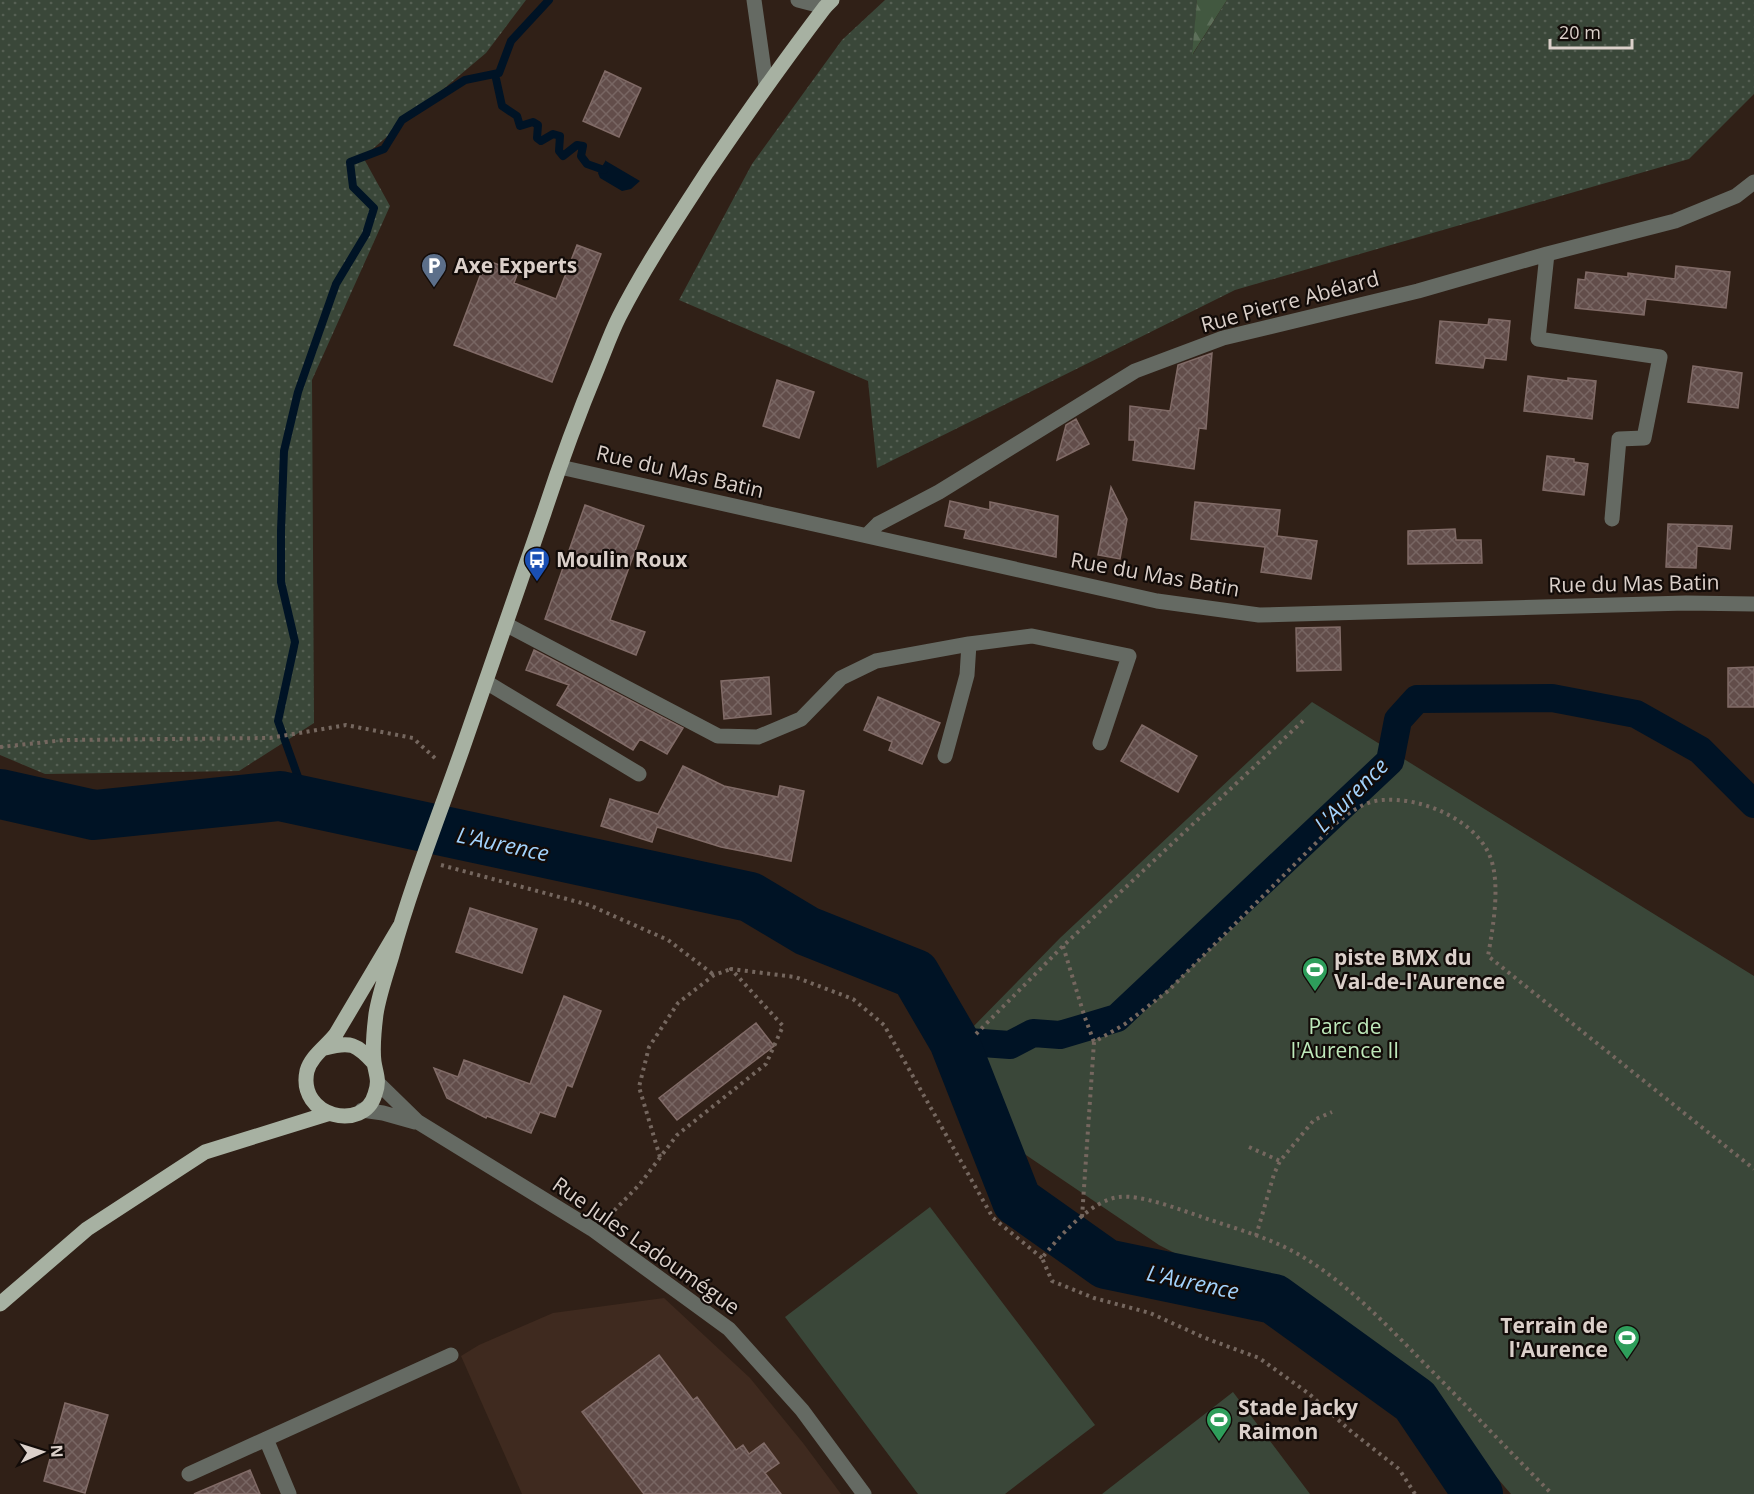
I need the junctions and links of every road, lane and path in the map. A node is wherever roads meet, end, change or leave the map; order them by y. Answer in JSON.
{"nodes":[{"id":1,"x":754,"y":0,"type":"edge"},
{"id":2,"x":798,"y":0,"type":"edge"},
{"id":3,"x":827,"y":2,"type":"edge"},
{"id":4,"x":766,"y":84,"type":"junction"},
{"id":5,"x":1754,"y":182,"type":"edge"},
{"id":6,"x":1547,"y":254,"type":"junction"},
{"id":7,"x":560,"y":466,"type":"junction"},
{"id":8,"x":1612,"y":519,"type":"dead end"},
{"id":9,"x":867,"y":535,"type":"junction"},
{"id":10,"x":1754,"y":604,"type":"edge"},
{"id":11,"x":507,"y":625,"type":"junction"},
{"id":12,"x":969,"y":644,"type":"junction"},
{"id":13,"x":486,"y":682,"type":"junction"},
{"id":14,"x":1306,"y":718,"type":"dead end"},
{"id":15,"x":1100,"y":742,"type":"dead end"},
{"id":16,"x":0,"y":747,"type":"edge"},
{"id":17,"x":945,"y":756,"type":"dead end"},
{"id":18,"x":639,"y":774,"type":"dead end"},
{"id":19,"x":454,"y":775,"type":"junction"},
{"id":20,"x":425,"y":856,"type":"junction"},
{"id":21,"x":399,"y":926,"type":"junction"},
{"id":22,"x":1063,"y":946,"type":"junction"},
{"id":23,"x":731,"y":969,"type":"junction"},
{"id":24,"x":714,"y":975,"type":"junction"},
{"id":25,"x":976,"y":1034,"type":"dead end"},
{"id":26,"x":1094,"y":1042,"type":"junction"},
{"id":27,"x":325,"y":1048,"type":"junction"},
{"id":28,"x":374,"y":1063,"type":"junction"},
{"id":29,"x":378,"y":1083,"type":"junction"},
{"id":30,"x":362,"y":1110,"type":"junction"},
{"id":31,"x":1332,"y":1112,"type":"dead end"},
{"id":32,"x":327,"y":1114,"type":"junction"},
{"id":33,"x":418,"y":1122,"type":"junction"},
{"id":34,"x":1249,"y":1147,"type":"dead end"},
{"id":35,"x":660,"y":1158,"type":"junction"},
{"id":36,"x":1280,"y":1161,"type":"junction"},
{"id":37,"x":1754,"y":1169,"type":"edge"},
{"id":38,"x":1082,"y":1216,"type":"junction"},
{"id":39,"x":592,"y":1229,"type":"junction"},
{"id":40,"x":1256,"y":1236,"type":"junction"},
{"id":41,"x":1042,"y":1258,"type":"junction"},
{"id":42,"x":0,"y":1304,"type":"edge"},
{"id":43,"x":451,"y":1355,"type":"dead end"},
{"id":44,"x":266,"y":1439,"type":"junction"},
{"id":45,"x":189,"y":1474,"type":"dead end"},
{"id":46,"x":290,"y":1494,"type":"edge"},
{"id":47,"x":864,"y":1494,"type":"edge"},
{"id":48,"x":1416,"y":1494,"type":"edge"},
{"id":49,"x":1552,"y":1494,"type":"edge"}],
"edges":[{"from":1,"to":4,"type":"street"},
{"from":2,"to":3,"type":"street"},
{"from":3,"to":4,"type":"main road"},
{"from":4,"to":7,"type":"main road"},
{"from":5,"to":6,"type":"street","name":"Rue Pierre Abélard"},
{"from":6,"to":8,"type":"street"},
{"from":6,"to":9,"type":"street","name":"Rue Pierre Abélard"},
{"from":7,"to":9,"type":"street","name":"Rue du Mas Batin"},
{"from":7,"to":11,"type":"main road"},
{"from":9,"to":10,"type":"street","name":"Rue du Mas Batin"},
{"from":11,"to":12,"type":"street"},
{"from":11,"to":13,"type":"main road"},
{"from":12,"to":15,"type":"street"},
{"from":12,"to":17,"type":"street"},
{"from":13,"to":18,"type":"street"},
{"from":13,"to":19,"type":"main road"},
{"from":14,"to":22,"type":"path"},
{"from":16,"to":19,"type":"path"},
{"from":19,"to":20,"type":"main road"},
{"from":20,"to":21,"type":"main road"},
{"from":20,"to":24,"type":"path"},
{"from":21,"to":27,"type":"main road"},
{"from":21,"to":28,"type":"main road"},
{"from":22,"to":25,"type":"path"},
{"from":22,"to":26,"type":"path"},
{"from":23,"to":24,"type":"path"},
{"from":23,"to":35,"type":"path"},
{"from":23,"to":41,"type":"path"},
{"from":24,"to":35,"type":"path"},
{"from":26,"to":37,"type":"path"},
{"from":26,"to":38,"type":"path"},
{"from":27,"to":28,"type":"main road"},
{"from":27,"to":32,"type":"main road"},
{"from":28,"to":29,"type":"main road"},
{"from":29,"to":30,"type":"main road"},
{"from":29,"to":33,"type":"street","name":"Rue Jules Ladoumégue"},
{"from":30,"to":32,"type":"main road"},
{"from":30,"to":33,"type":"street","name":"Rue Jules Ladoumégue"},
{"from":31,"to":36,"type":"path"},
{"from":32,"to":42,"type":"main road"},
{"from":33,"to":39,"type":"street","name":"Rue Jules Ladoumégue"},
{"from":34,"to":36,"type":"path"},
{"from":35,"to":39,"type":"path"},
{"from":36,"to":40,"type":"path"},
{"from":38,"to":40,"type":"path"},
{"from":38,"to":41,"type":"path"},
{"from":39,"to":47,"type":"street","name":"Rue Jules Ladoumégue"},
{"from":40,"to":49,"type":"path"},
{"from":41,"to":48,"type":"path"},
{"from":43,"to":44,"type":"street"},
{"from":44,"to":45,"type":"street"},
{"from":44,"to":46,"type":"street"}]}
